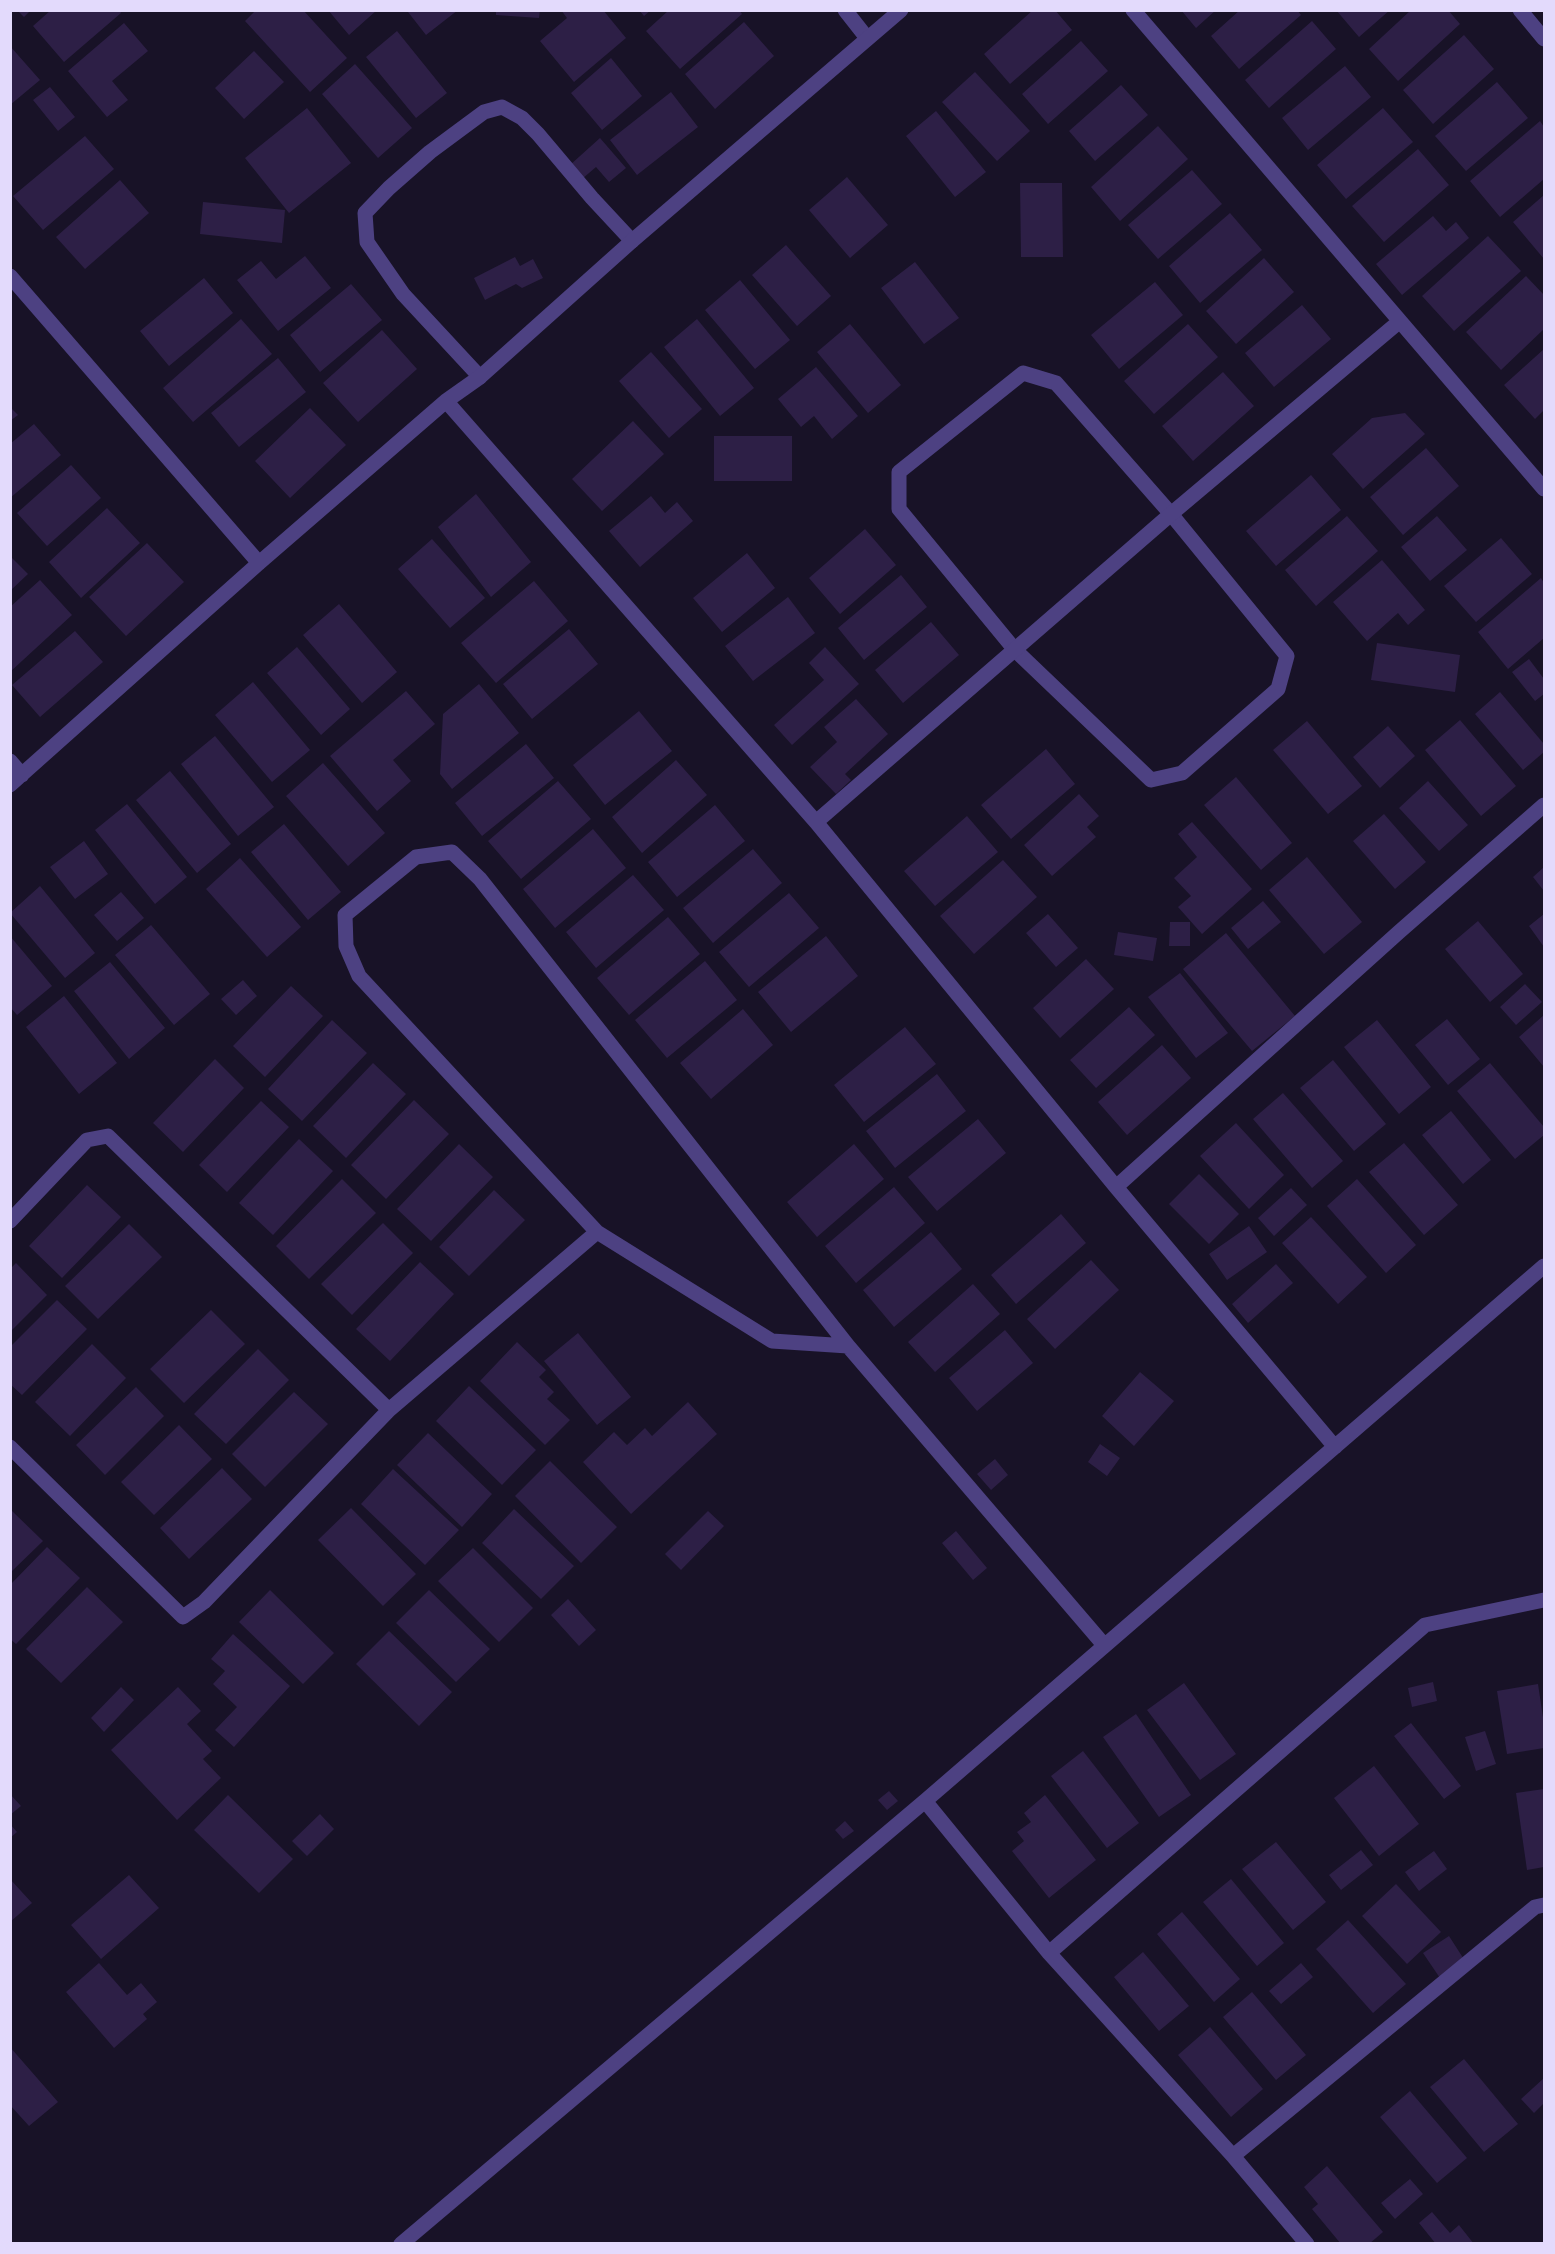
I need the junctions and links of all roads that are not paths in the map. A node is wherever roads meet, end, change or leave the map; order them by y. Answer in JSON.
{"nodes":[{"id":1,"x":845,"y":10,"type":"edge"},
{"id":2,"x":901,"y":10,"type":"edge"},
{"id":3,"x":1133,"y":10,"type":"edge"},
{"id":4,"x":1521,"y":10,"type":"edge"},
{"id":5,"x":867,"y":38,"type":"junction"},
{"id":6,"x":1545,"y":39,"type":"edge"},
{"id":7,"x":632,"y":241,"type":"junction"},
{"id":8,"x":10,"y":276,"type":"edge"},
{"id":9,"x":1401,"y":321,"type":"junction"},
{"id":10,"x":480,"y":377,"type":"junction"},
{"id":11,"x":446,"y":401,"type":"junction"},
{"id":12,"x":1545,"y":489,"type":"edge"},
{"id":13,"x":1171,"y":514,"type":"junction"},
{"id":14,"x":259,"y":563,"type":"junction"},
{"id":15,"x":1015,"y":650,"type":"junction"},
{"id":16,"x":10,"y":761,"type":"edge"},
{"id":17,"x":16,"y":780,"type":"edge"},
{"id":18,"x":1545,"y":805,"type":"edge"},
{"id":19,"x":816,"y":822,"type":"junction"},
{"id":20,"x":1116,"y":1187,"type":"junction"},
{"id":21,"x":10,"y":1221,"type":"edge"},
{"id":22,"x":597,"y":1233,"type":"junction"},
{"id":23,"x":1545,"y":1266,"type":"edge"},
{"id":24,"x":849,"y":1346,"type":"junction"},
{"id":25,"x":389,"y":1410,"type":"junction"},
{"id":26,"x":10,"y":1447,"type":"edge"},
{"id":27,"x":1335,"y":1447,"type":"junction"},
{"id":28,"x":1545,"y":1600,"type":"edge"},
{"id":29,"x":1104,"y":1645,"type":"junction"},
{"id":30,"x":925,"y":1801,"type":"junction"},
{"id":31,"x":1545,"y":1905,"type":"edge"},
{"id":32,"x":1049,"y":1953,"type":"junction"},
{"id":33,"x":1233,"y":2156,"type":"junction"},
{"id":34,"x":401,"y":2244,"type":"edge"},
{"id":35,"x":1307,"y":2244,"type":"edge"}],
"edges":[{"from":1,"to":5,"type":"street"},
{"from":2,"to":5,"type":"street"},
{"from":3,"to":9,"type":"street"},
{"from":4,"to":6,"type":"street"},
{"from":5,"to":7,"type":"street"},
{"from":7,"to":10,"type":"street"},
{"from":7,"to":10,"type":"street"},
{"from":8,"to":14,"type":"street"},
{"from":9,"to":12,"type":"street"},
{"from":9,"to":13,"type":"street"},
{"from":10,"to":11,"type":"street"},
{"from":11,"to":14,"type":"street"},
{"from":11,"to":19,"type":"street"},
{"from":13,"to":15,"type":"street"},
{"from":13,"to":15,"type":"street"},
{"from":13,"to":15,"type":"street"},
{"from":14,"to":17,"type":"street"},
{"from":15,"to":19,"type":"street"},
{"from":16,"to":17,"type":"street"},
{"from":18,"to":20,"type":"street"},
{"from":19,"to":20,"type":"street"},
{"from":20,"to":27,"type":"street"},
{"from":21,"to":25,"type":"street"},
{"from":22,"to":24,"type":"street"},
{"from":22,"to":24,"type":"street"},
{"from":22,"to":25,"type":"street"},
{"from":23,"to":27,"type":"street"},
{"from":24,"to":29,"type":"street"},
{"from":25,"to":26,"type":"street"},
{"from":27,"to":29,"type":"street"},
{"from":28,"to":32,"type":"street"},
{"from":29,"to":30,"type":"street"},
{"from":30,"to":32,"type":"street"},
{"from":30,"to":34,"type":"street"},
{"from":31,"to":33,"type":"street"},
{"from":32,"to":33,"type":"street"},
{"from":33,"to":35,"type":"street"}]}
